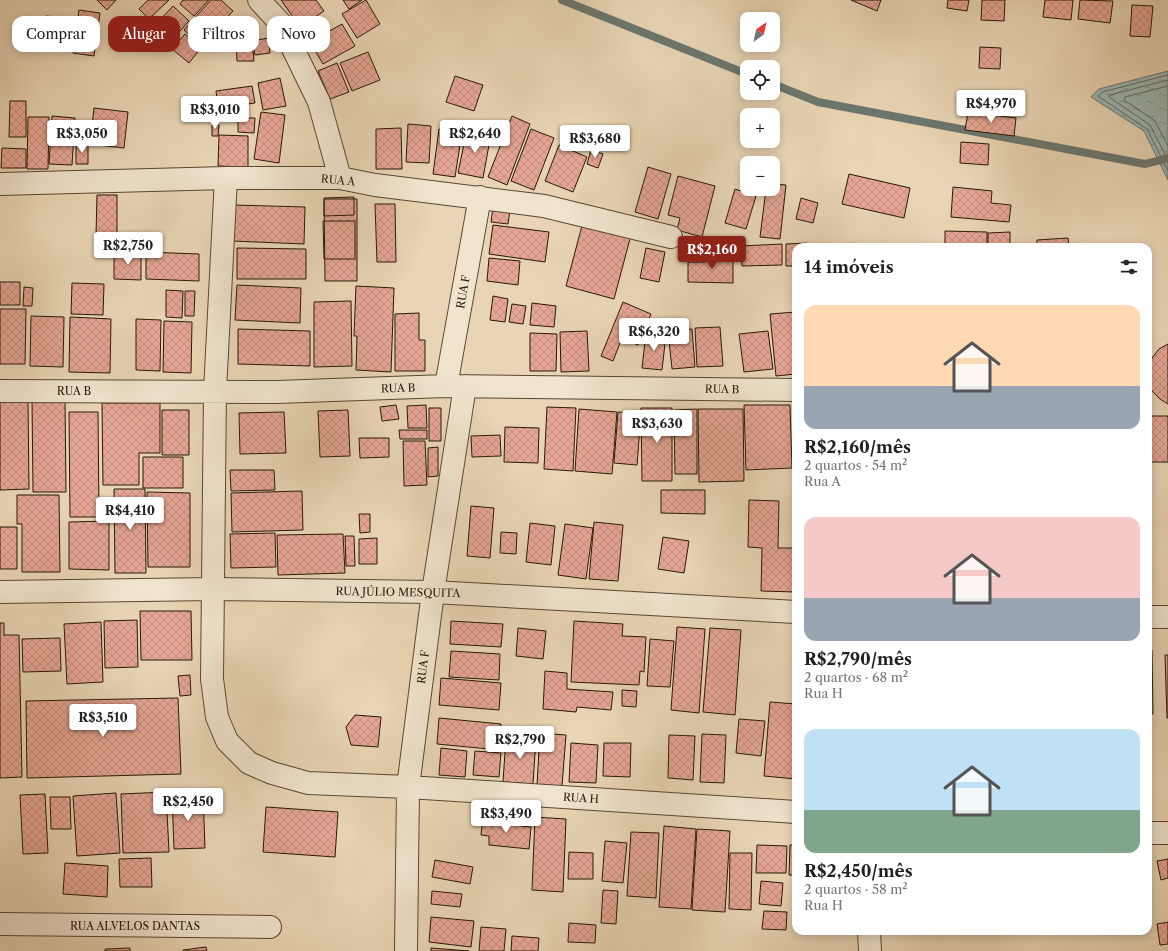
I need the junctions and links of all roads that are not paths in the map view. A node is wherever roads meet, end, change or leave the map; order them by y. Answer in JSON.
{"nodes":[{"id":1,"x":259,"y":0,"type":"edge"},
{"id":2,"x":226,"y":178,"type":"junction"},
{"id":3,"x":340,"y":178,"type":"junction"},
{"id":4,"x":0,"y":184,"type":"edge"},
{"id":5,"x":480,"y":197,"type":"junction"},
{"id":6,"x":671,"y":237,"type":"dead end"},
{"id":7,"x":455,"y":386,"type":"junction"},
{"id":8,"x":792,"y":390,"type":"edge"},
{"id":9,"x":0,"y":391,"type":"edge"},
{"id":10,"x":214,"y":391,"type":"junction"},
{"id":11,"x":212,"y":589,"type":"junction"},
{"id":12,"x":0,"y":592,"type":"edge"},
{"id":13,"x":433,"y":592,"type":"junction"},
{"id":14,"x":792,"y":612,"type":"edge"},
{"id":15,"x":1152,"y":617,"type":"edge"},
{"id":16,"x":1168,"y":617,"type":"edge"},
{"id":17,"x":408,"y":787,"type":"junction"},
{"id":18,"x":792,"y":812,"type":"edge"},
{"id":19,"x":1152,"y":833,"type":"edge"},
{"id":20,"x":1168,"y":833,"type":"edge"},
{"id":21,"x":0,"y":924,"type":"edge"},
{"id":22,"x":270,"y":927,"type":"dead end"},
{"id":23,"x":869,"y":935,"type":"edge"},
{"id":24,"x":406,"y":951,"type":"edge"},
{"id":25,"x":870,"y":951,"type":"edge"}],
"edges":[{"from":1,"to":3,"type":"street"},
{"from":2,"to":3,"type":"street","name":"RUA A"},
{"from":2,"to":4,"type":"street","name":"RUA A"},
{"from":2,"to":10,"type":"street"},
{"from":3,"to":5,"type":"street","name":"RUA A"},
{"from":5,"to":6,"type":"street","name":"RUA A"},
{"from":5,"to":7,"type":"street","name":"RUA F"},
{"from":7,"to":8,"type":"street","name":"RUA B"},
{"from":7,"to":10,"type":"street","name":"RUA B"},
{"from":7,"to":13,"type":"street","name":"RUA F"},
{"from":9,"to":10,"type":"street","name":"RUA B"},
{"from":10,"to":11,"type":"street"},
{"from":11,"to":12,"type":"street","name":"RUA JÚLIO MESQUITA"},
{"from":11,"to":13,"type":"street","name":"RUA JÚLIO MESQUITA"},
{"from":11,"to":17,"type":"street","name":"RUA H"},
{"from":13,"to":14,"type":"street","name":"RUA JÚLIO MESQUITA"},
{"from":13,"to":17,"type":"street","name":"RUA F"},
{"from":15,"to":16,"type":"street"},
{"from":17,"to":18,"type":"street","name":"RUA H"},
{"from":17,"to":24,"type":"street","name":"RUA F"},
{"from":19,"to":20,"type":"street"},
{"from":21,"to":22,"type":"street","name":"RUA ALVELOS DANTAS"},
{"from":23,"to":25,"type":"street"}]}
